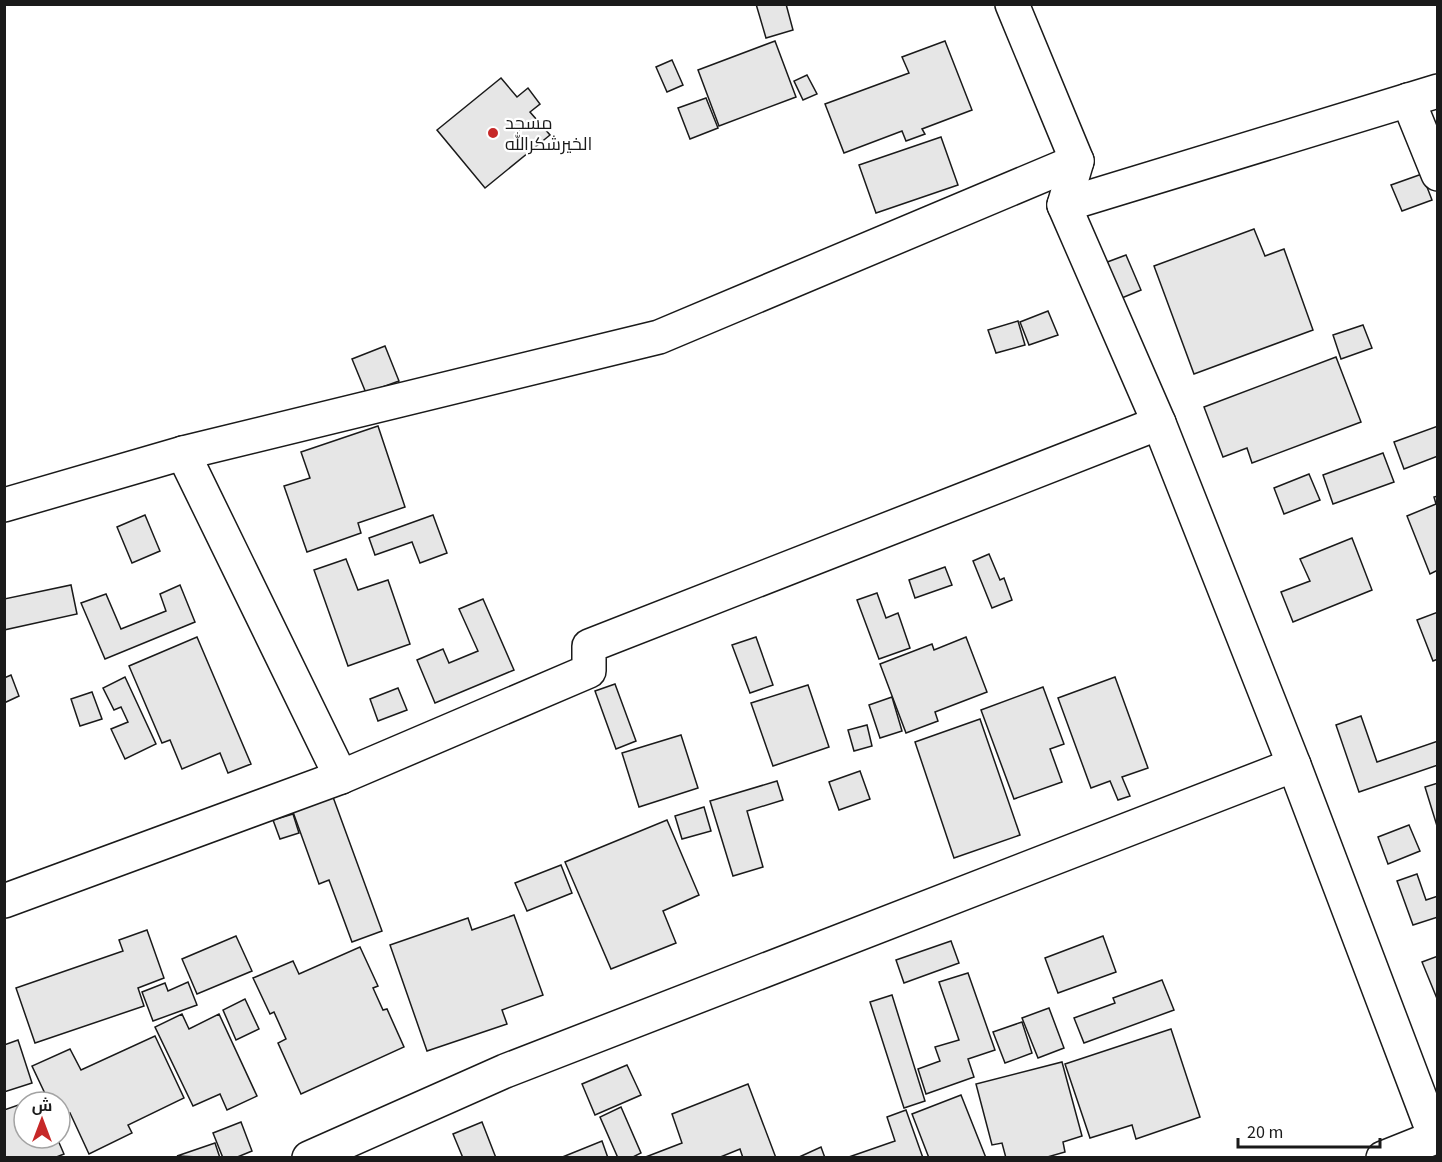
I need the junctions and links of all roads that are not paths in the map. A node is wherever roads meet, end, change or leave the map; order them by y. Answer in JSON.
{"nodes":[{"id":1,"x":1012,"y":4,"type":"edge"},
{"id":2,"x":1423,"y":96,"type":"edge"},
{"id":3,"x":1077,"y":161,"type":"junction"},
{"id":4,"x":1437,"y":174,"type":"edge"},
{"id":5,"x":1064,"y":205,"type":"junction"},
{"id":6,"x":1159,"y":423,"type":"junction"},
{"id":7,"x":183,"y":453,"type":"junction"},
{"id":8,"x":4,"y":505,"type":"edge"},
{"id":9,"x":1294,"y":765,"type":"junction"},
{"id":10,"x":341,"y":777,"type":"junction"},
{"id":11,"x":4,"y":901,"type":"edge"},
{"id":12,"x":1436,"y":1137,"type":"edge"},
{"id":13,"x":309,"y":1158,"type":"edge"},
{"id":14,"x":1383,"y":1158,"type":"edge"}],
"edges":[{"from":1,"to":3,"type":"street"},
{"from":2,"to":4,"type":"street"},
{"from":2,"to":5,"type":"street"},
{"from":3,"to":5,"type":"street"},
{"from":3,"to":7,"type":"street"},
{"from":5,"to":6,"type":"street"},
{"from":6,"to":9,"type":"street"},
{"from":6,"to":10,"type":"street"},
{"from":7,"to":8,"type":"street"},
{"from":7,"to":10,"type":"street"},
{"from":9,"to":12,"type":"street"},
{"from":9,"to":13,"type":"street"},
{"from":10,"to":11,"type":"street"},
{"from":12,"to":14,"type":"street"}]}
